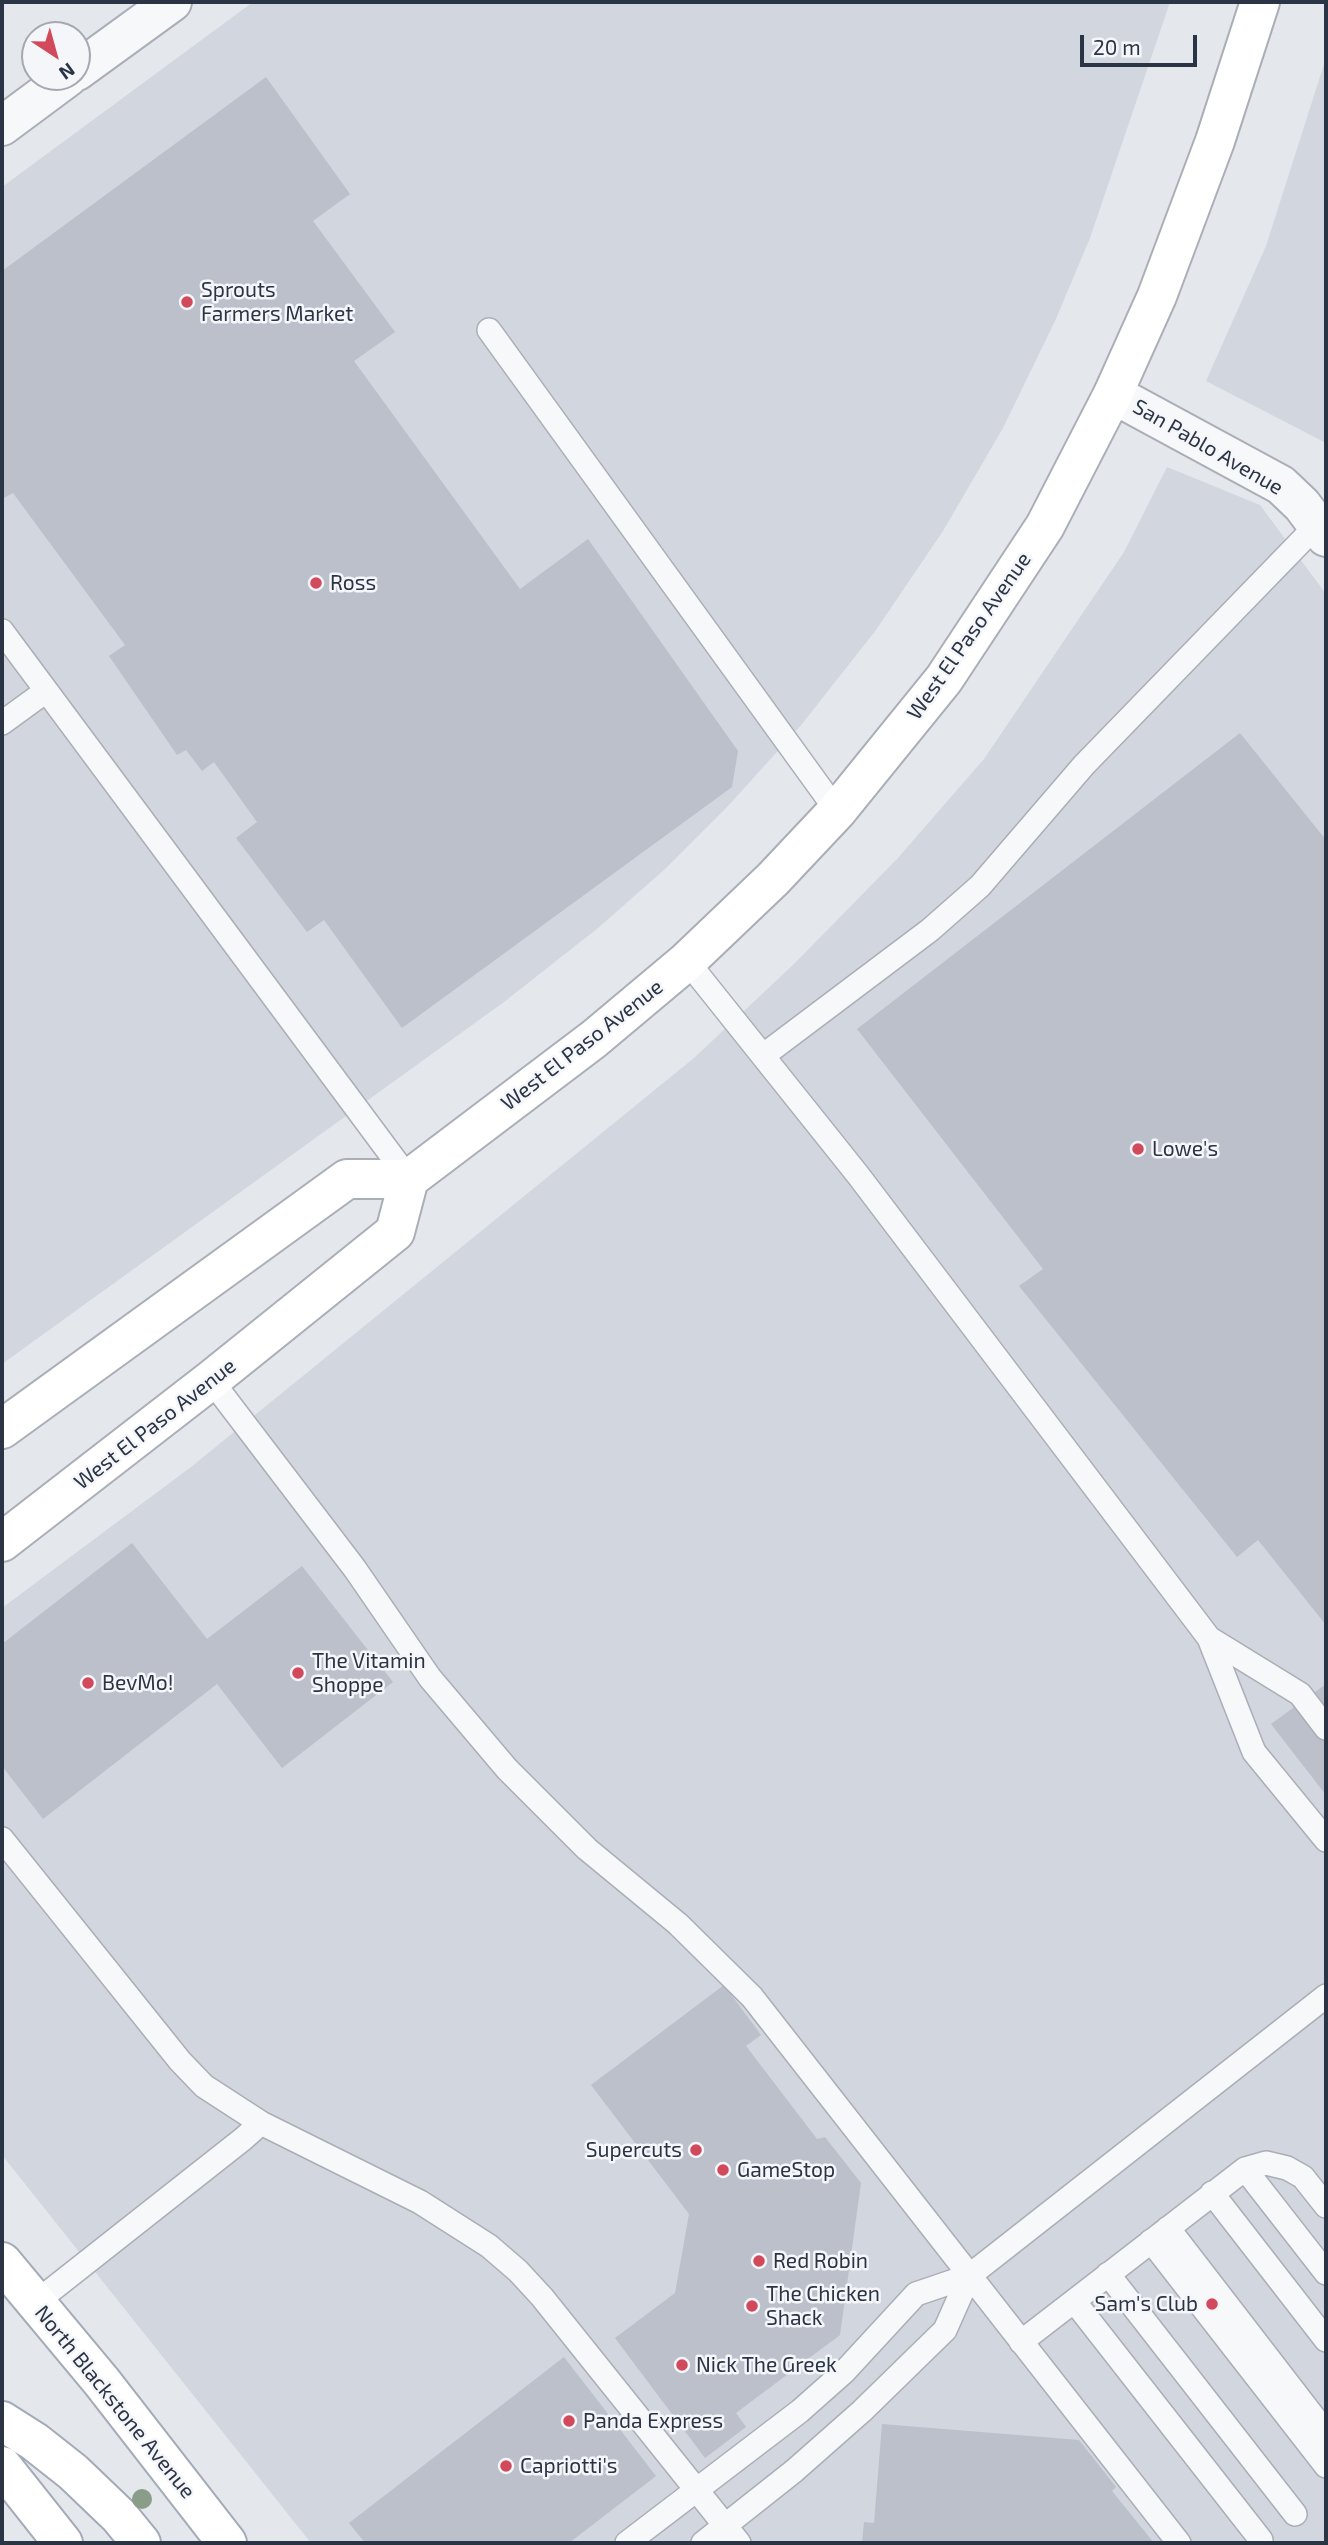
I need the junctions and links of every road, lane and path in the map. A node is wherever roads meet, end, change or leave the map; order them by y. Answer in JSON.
{"nodes":[{"id":1,"x":172,"y":2,"type":"edge"},
{"id":2,"x":1261,"y":2,"type":"edge"},
{"id":3,"x":91,"y":61,"type":"edge"},
{"id":4,"x":49,"y":91,"type":"edge"},
{"id":5,"x":2,"y":125,"type":"edge"},
{"id":6,"x":489,"y":330,"type":"dead end"},
{"id":7,"x":1113,"y":394,"type":"junction"},
{"id":8,"x":1322,"y":531,"type":"edge"},
{"id":9,"x":2,"y":631,"type":"edge"},
{"id":10,"x":46,"y":691,"type":"junction"},
{"id":11,"x":2,"y":723,"type":"edge"},
{"id":12,"x":837,"y":811,"type":"junction"},
{"id":13,"x":687,"y":961,"type":"junction"},
{"id":14,"x":764,"y":1055,"type":"junction"},
{"id":15,"x":409,"y":1179,"type":"junction"},
{"id":16,"x":211,"y":1380,"type":"junction"},
{"id":17,"x":2,"y":1429,"type":"edge"},
{"id":18,"x":2,"y":1542,"type":"edge"},
{"id":19,"x":1209,"y":1638,"type":"junction"},
{"id":20,"x":1326,"y":1728,"type":"edge"},
{"id":21,"x":2,"y":1839,"type":"edge"},
{"id":22,"x":1326,"y":1840,"type":"edge"},
{"id":23,"x":1326,"y":1996,"type":"edge"},
{"id":24,"x":261,"y":2123,"type":"junction"},
{"id":25,"x":1245,"y":2169,"type":"junction"},
{"id":26,"x":1212,"y":2193,"type":"junction"},
{"id":27,"x":1326,"y":2206,"type":"edge"},
{"id":28,"x":1159,"y":2234,"type":"junction"},
{"id":29,"x":2,"y":2262,"type":"edge"},
{"id":30,"x":1326,"y":2273,"type":"edge"},
{"id":31,"x":1108,"y":2274,"type":"junction"},
{"id":32,"x":969,"y":2276,"type":"junction"},
{"id":33,"x":1074,"y":2301,"type":"junction"},
{"id":34,"x":35,"y":2303,"type":"junction"},
{"id":35,"x":1326,"y":2340,"type":"edge"},
{"id":36,"x":1021,"y":2342,"type":"junction"},
{"id":37,"x":2,"y":2421,"type":"edge"},
{"id":38,"x":1326,"y":2433,"type":"edge"},
{"id":39,"x":2,"y":2466,"type":"edge"},
{"id":40,"x":1326,"y":2466,"type":"edge"},
{"id":41,"x":697,"y":2490,"type":"junction"},
{"id":42,"x":1295,"y":2514,"type":"dead end"},
{"id":43,"x":732,"y":2535,"type":"edge"},
{"id":44,"x":1261,"y":2540,"type":"dead end"},
{"id":45,"x":63,"y":2543,"type":"edge"},
{"id":46,"x":141,"y":2543,"type":"edge"},
{"id":47,"x":227,"y":2543,"type":"edge"},
{"id":48,"x":627,"y":2543,"type":"edge"},
{"id":49,"x":703,"y":2543,"type":"edge"},
{"id":50,"x":1179,"y":2543,"type":"edge"}],
"edges":[{"from":1,"to":3,"type":"street"},
{"from":2,"to":7,"type":"street","name":"West El Paso Avenue"},
{"from":4,"to":5,"type":"street"},
{"from":6,"to":12,"type":"lane"},
{"from":7,"to":8,"type":"street","name":"San Pablo Avenue"},
{"from":7,"to":12,"type":"street","name":"West El Paso Avenue"},
{"from":8,"to":14,"type":"lane"},
{"from":9,"to":10,"type":"lane"},
{"from":10,"to":11,"type":"lane"},
{"from":10,"to":15,"type":"lane"},
{"from":12,"to":13,"type":"street","name":"West El Paso Avenue"},
{"from":13,"to":14,"type":"lane"},
{"from":13,"to":15,"type":"street","name":"West El Paso Avenue"},
{"from":14,"to":19,"type":"lane"},
{"from":15,"to":16,"type":"street","name":"West El Paso Avenue"},
{"from":15,"to":17,"type":"street"},
{"from":16,"to":18,"type":"street","name":"West El Paso Avenue"},
{"from":16,"to":32,"type":"lane"},
{"from":19,"to":20,"type":"lane"},
{"from":19,"to":22,"type":"lane"},
{"from":21,"to":24,"type":"lane"},
{"from":23,"to":32,"type":"lane"},
{"from":24,"to":34,"type":"lane"},
{"from":24,"to":41,"type":"lane"},
{"from":25,"to":26,"type":"lane"},
{"from":25,"to":27,"type":"lane"},
{"from":25,"to":30,"type":"lane"},
{"from":26,"to":28,"type":"lane"},
{"from":26,"to":35,"type":"lane"},
{"from":28,"to":31,"type":"lane"},
{"from":28,"to":38,"type":"lane"},
{"from":28,"to":40,"type":"lane"},
{"from":29,"to":34,"type":"street","name":"North Blackstone Avenue"},
{"from":31,"to":33,"type":"lane"},
{"from":31,"to":42,"type":"lane"},
{"from":32,"to":36,"type":"lane"},
{"from":32,"to":41,"type":"lane"},
{"from":32,"to":43,"type":"lane"},
{"from":33,"to":36,"type":"lane"},
{"from":33,"to":44,"type":"lane"},
{"from":34,"to":47,"type":"street","name":"North Blackstone Avenue"},
{"from":36,"to":50,"type":"lane"},
{"from":37,"to":46,"type":"street"},
{"from":39,"to":45,"type":"street"},
{"from":41,"to":43,"type":"lane"},
{"from":41,"to":48,"type":"lane"},
{"from":43,"to":49,"type":"lane"}]}
